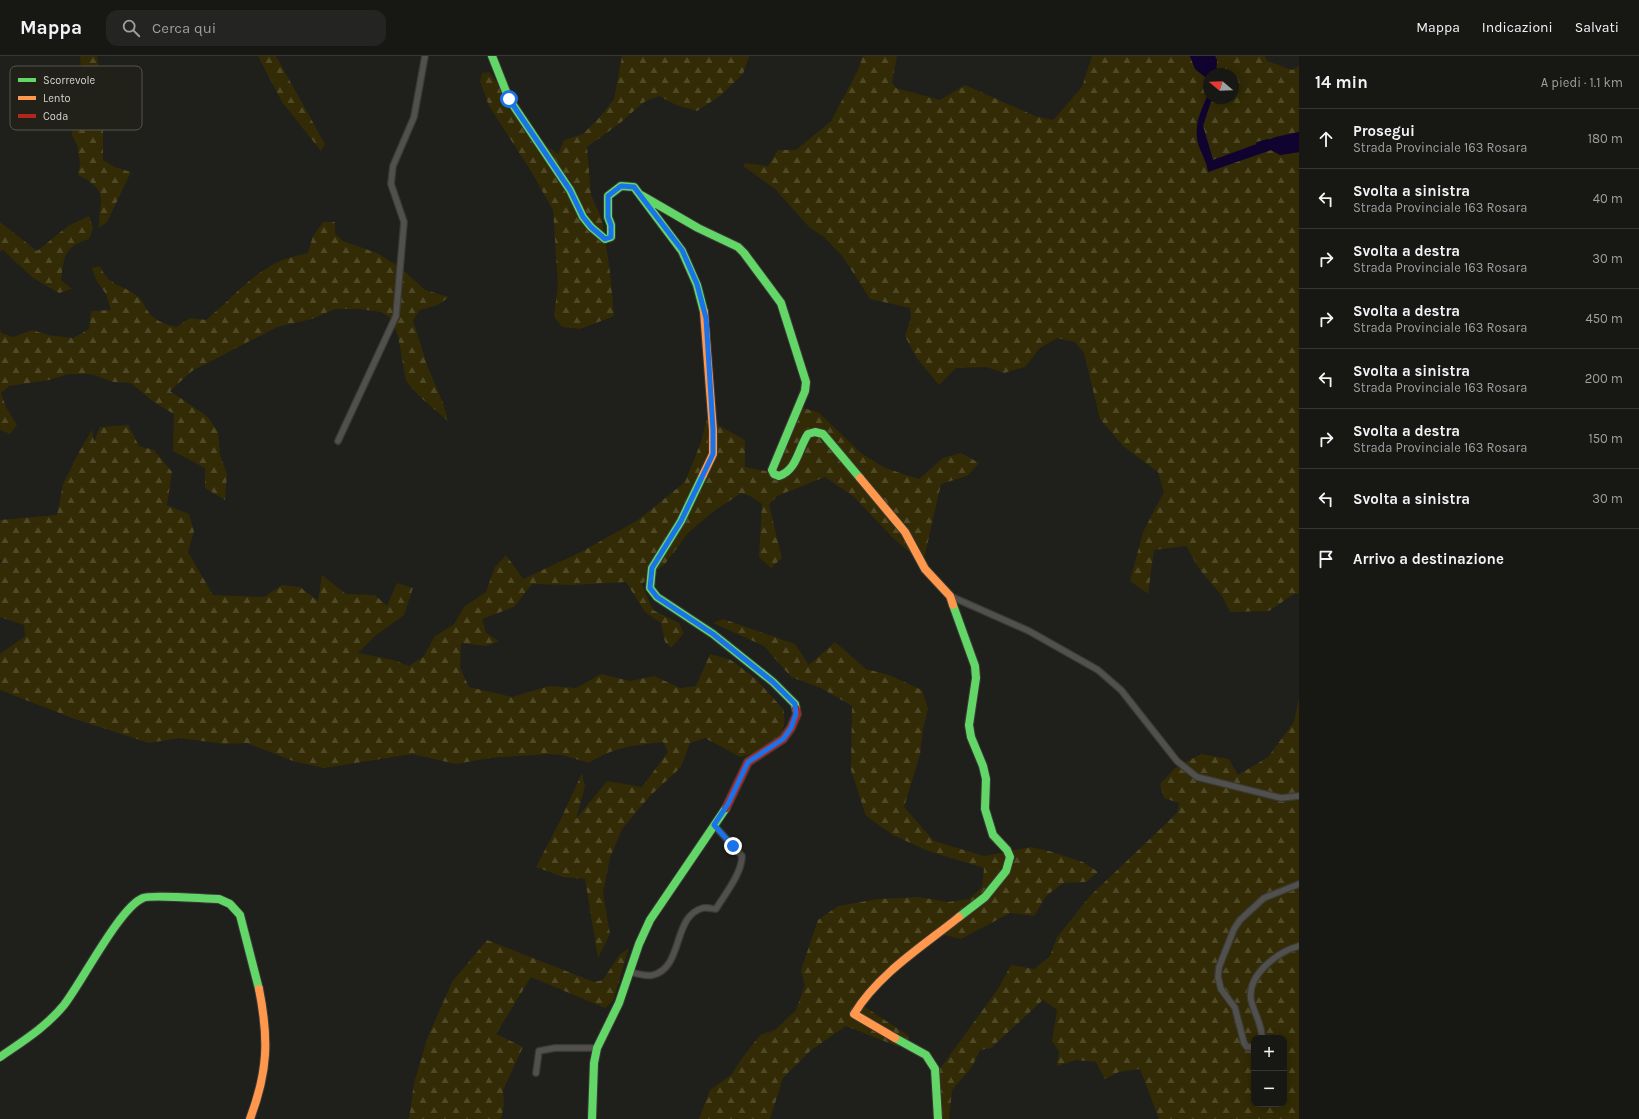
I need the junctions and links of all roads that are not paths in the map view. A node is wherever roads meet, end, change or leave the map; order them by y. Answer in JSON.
{"nodes":[{"id":1,"x":425,"y":56,"type":"edge"},
{"id":2,"x":492,"y":56,"type":"edge"},
{"id":3,"x":640,"y":195,"type":"junction"},
{"id":4,"x":338,"y":441,"type":"dead end"},
{"id":5,"x":950,"y":596,"type":"junction"},
{"id":6,"x":1299,"y":796,"type":"edge"},
{"id":7,"x":714,"y":825,"type":"junction"},
{"id":8,"x":1299,"y":884,"type":"edge"},
{"id":9,"x":1299,"y":946,"type":"edge"},
{"id":10,"x":629,"y":972,"type":"junction"},
{"id":11,"x":1261,"y":1035,"type":"edge"},
{"id":12,"x":1251,"y":1047,"type":"edge"},
{"id":13,"x":598,"y":1048,"type":"junction"},
{"id":14,"x":0,"y":1057,"type":"edge"},
{"id":15,"x":536,"y":1073,"type":"dead end"},
{"id":16,"x":250,"y":1119,"type":"edge"},
{"id":17,"x":592,"y":1119,"type":"edge"},
{"id":18,"x":938,"y":1119,"type":"edge"}],
"edges":[{"from":1,"to":4,"type":"street"},
{"from":2,"to":3,"type":"street"},
{"from":3,"to":5,"type":"street"},
{"from":3,"to":7,"type":"street"},
{"from":5,"to":6,"type":"street"},
{"from":5,"to":18,"type":"street"},
{"from":7,"to":10,"type":"street"},
{"from":7,"to":10,"type":"street"},
{"from":8,"to":12,"type":"street"},
{"from":9,"to":11,"type":"street"},
{"from":10,"to":13,"type":"street"},
{"from":13,"to":15,"type":"street"},
{"from":13,"to":17,"type":"street"},
{"from":14,"to":16,"type":"street"}]}
